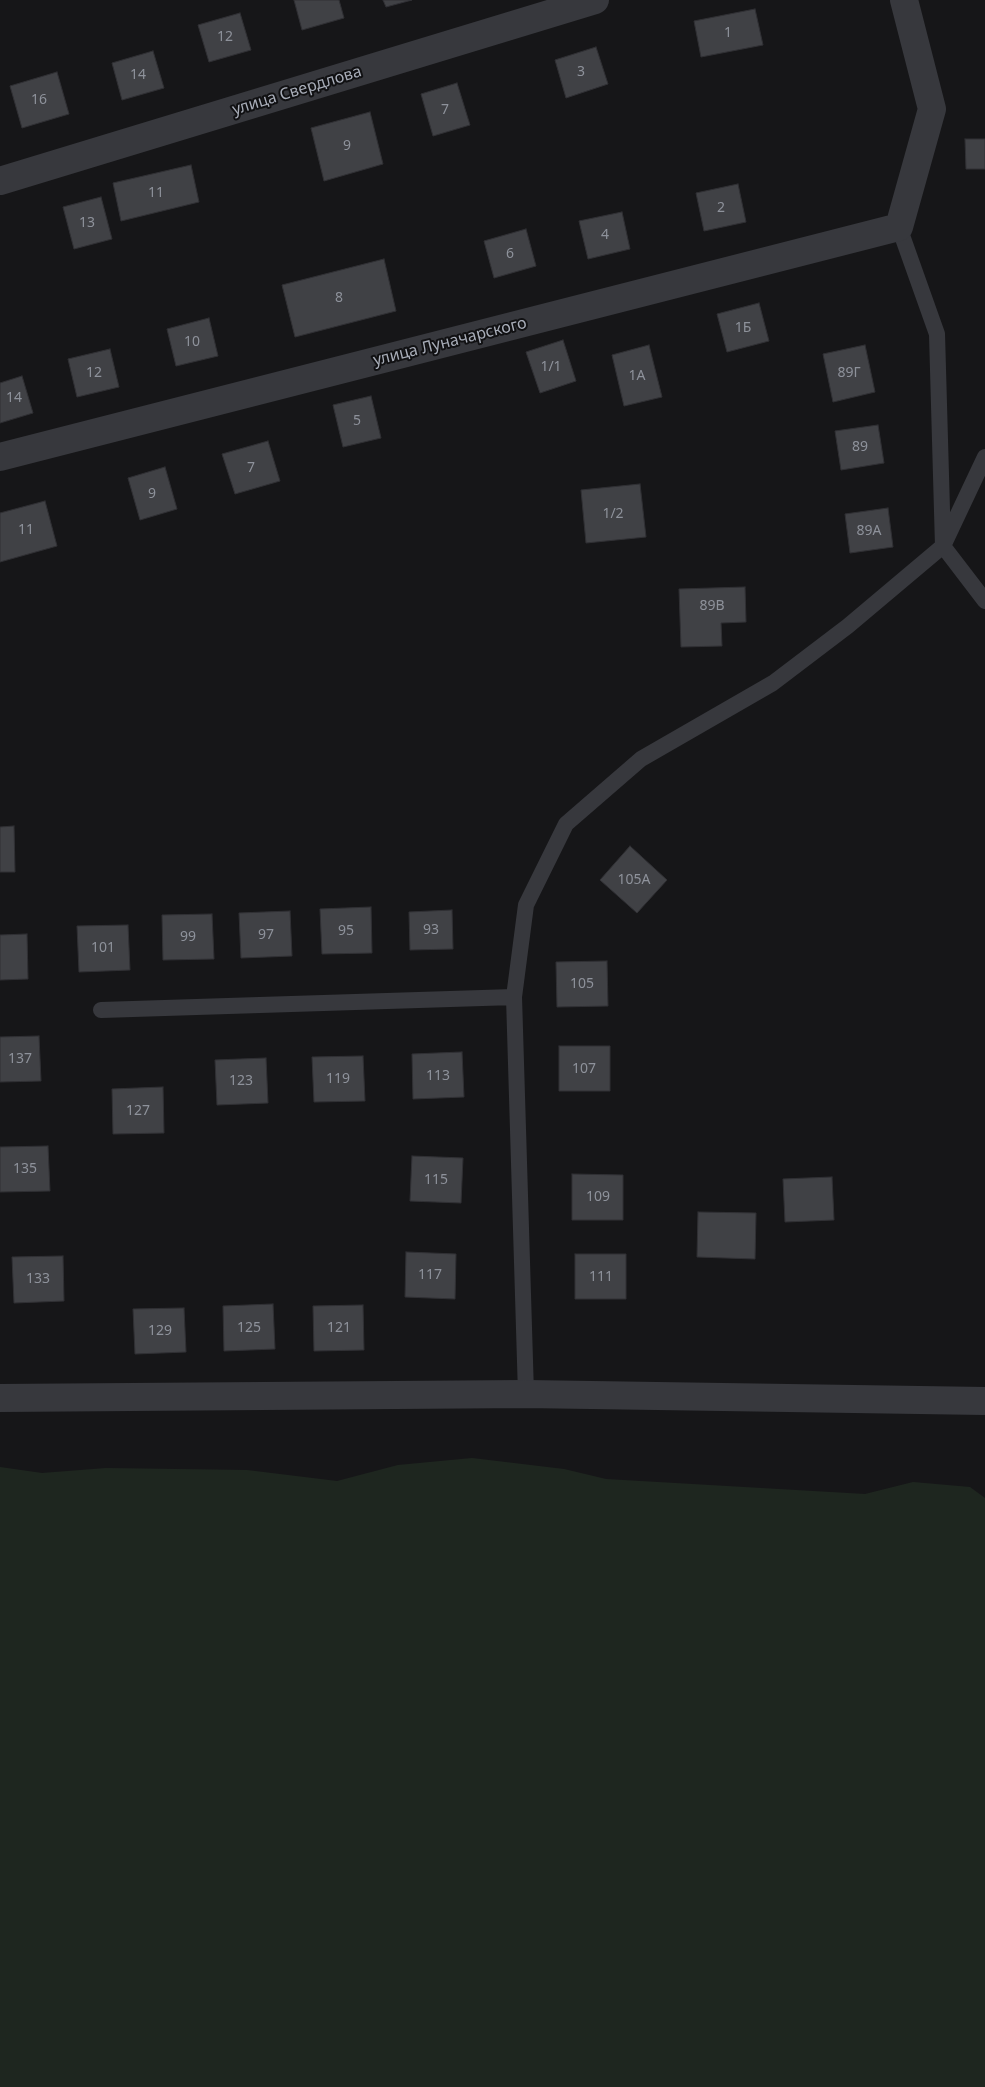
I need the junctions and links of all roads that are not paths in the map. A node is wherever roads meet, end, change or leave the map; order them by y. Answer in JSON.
{"nodes":[{"id":1,"x":595,"y":0,"type":"edge"},
{"id":2,"x":904,"y":0,"type":"edge"},
{"id":3,"x":0,"y":182,"type":"edge"},
{"id":4,"x":899,"y":227,"type":"junction"},
{"id":5,"x":0,"y":457,"type":"edge"},
{"id":6,"x":985,"y":457,"type":"edge"},
{"id":7,"x":943,"y":546,"type":"junction"},
{"id":8,"x":985,"y":601,"type":"edge"},
{"id":9,"x":514,"y":996,"type":"junction"},
{"id":10,"x":101,"y":1010,"type":"dead end"},
{"id":11,"x":526,"y":1394,"type":"junction"},
{"id":12,"x":0,"y":1398,"type":"edge"},
{"id":13,"x":985,"y":1401,"type":"edge"}],
"edges":[{"from":1,"to":3,"type":"street","name":"улица Свердлова"},
{"from":2,"to":4,"type":"street"},
{"from":4,"to":5,"type":"street","name":"улица Луначарского"},
{"from":4,"to":7,"type":"lane"},
{"from":6,"to":7,"type":"lane"},
{"from":7,"to":8,"type":"lane"},
{"from":7,"to":9,"type":"lane"},
{"from":9,"to":10,"type":"lane"},
{"from":9,"to":11,"type":"lane"},
{"from":11,"to":12,"type":"street"},
{"from":11,"to":13,"type":"street"}]}
